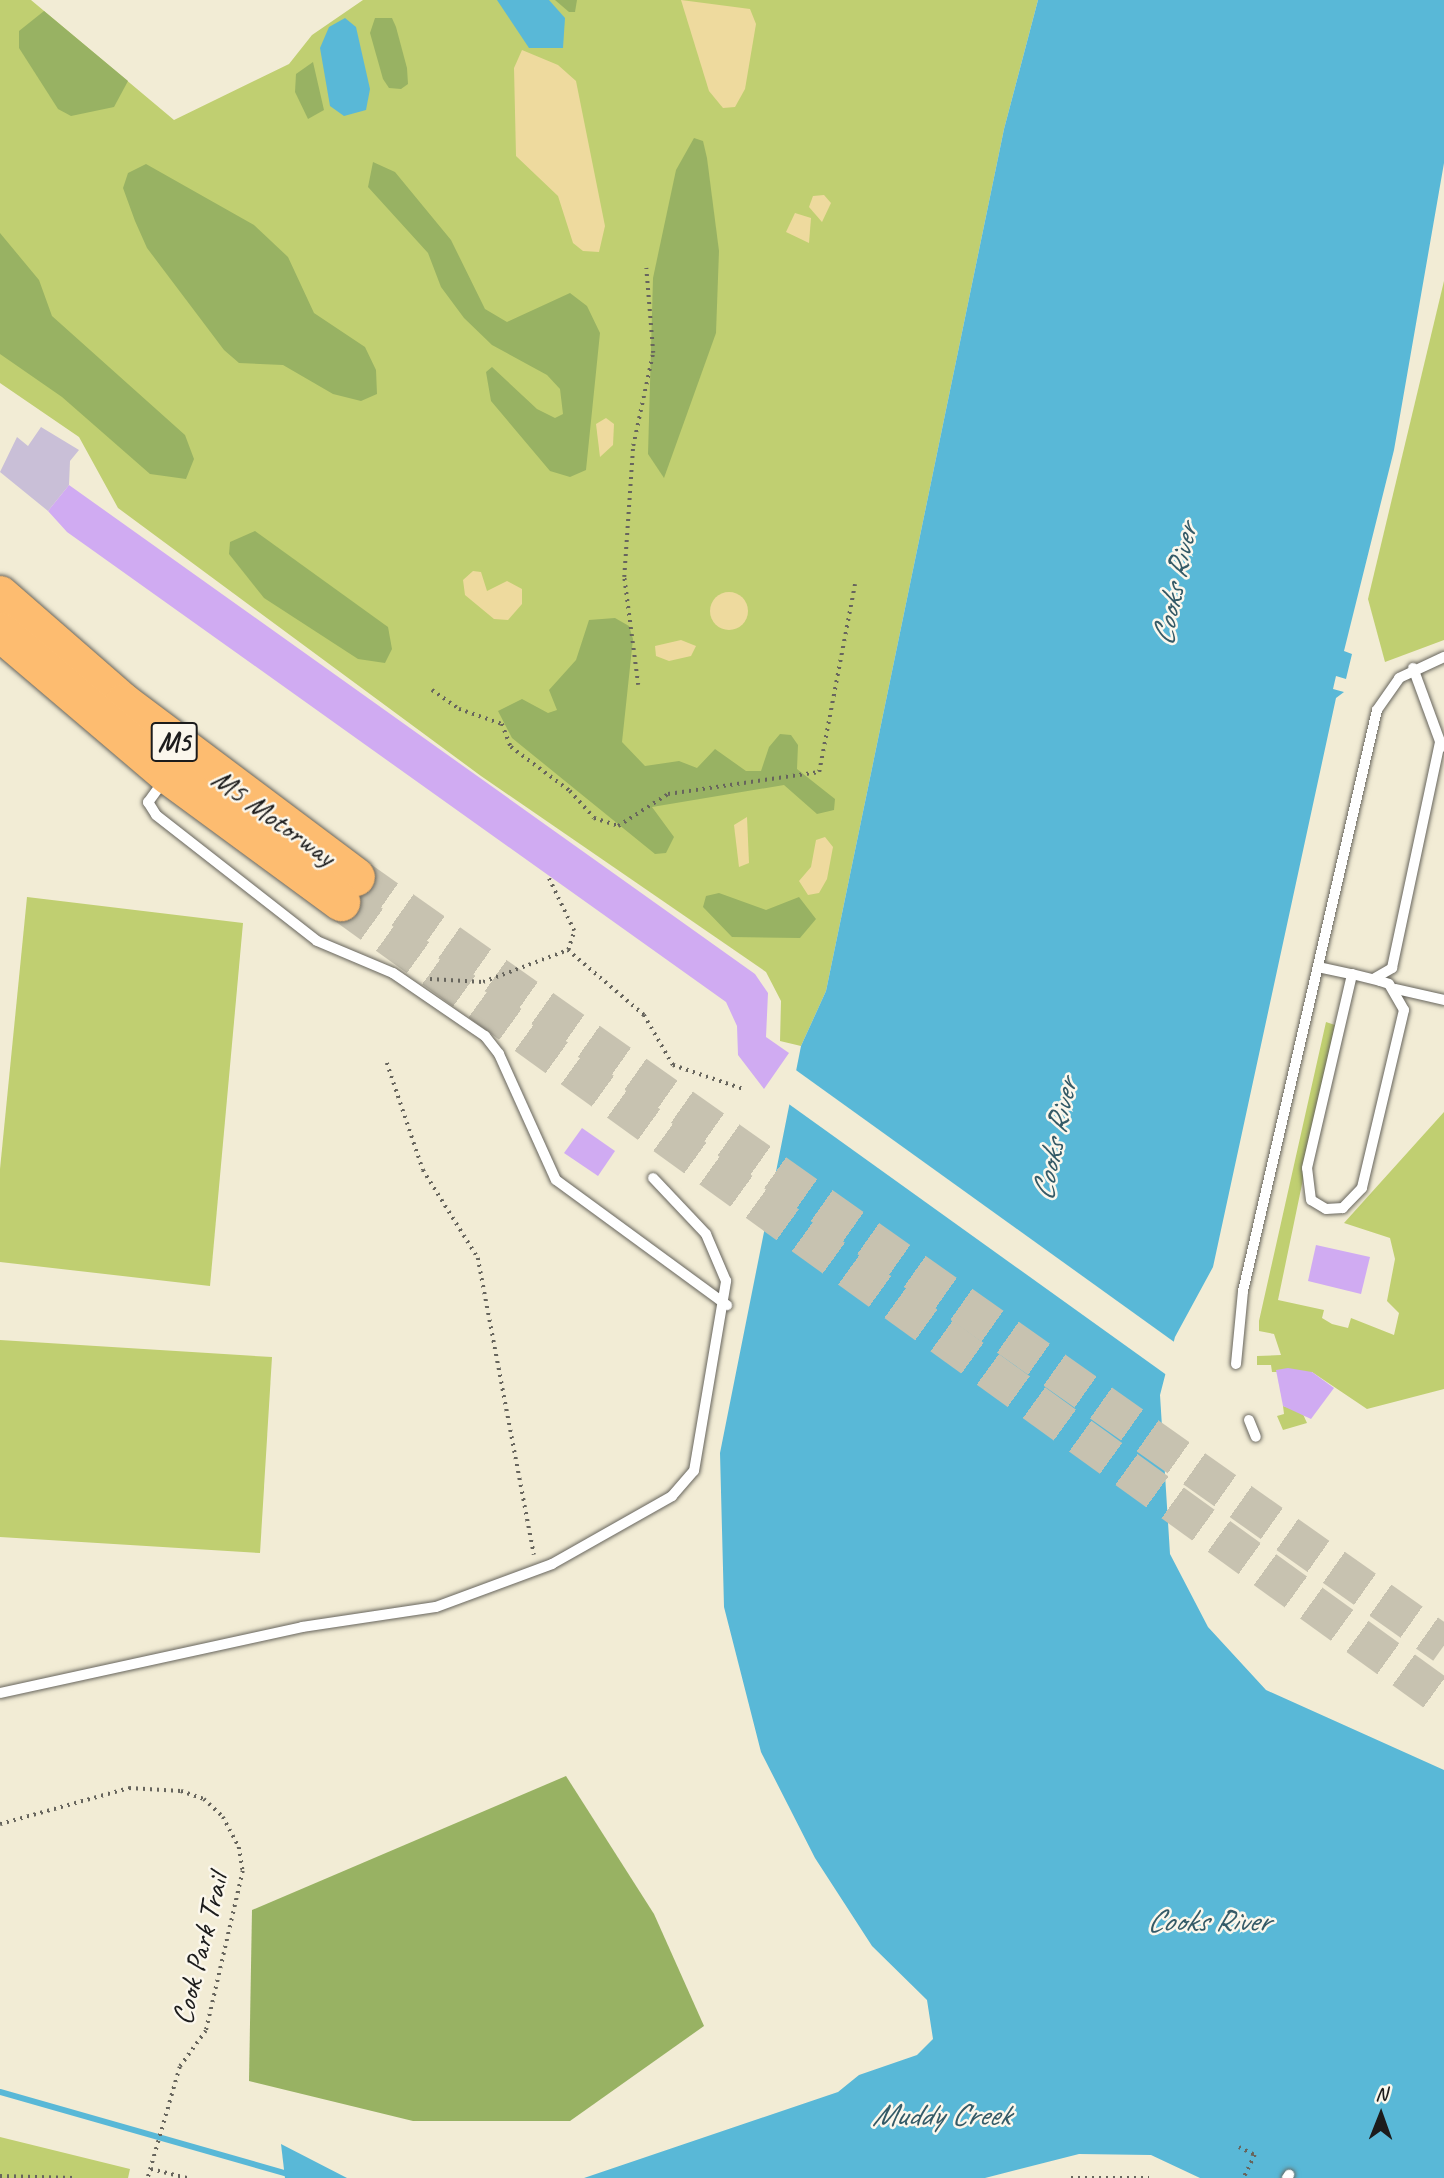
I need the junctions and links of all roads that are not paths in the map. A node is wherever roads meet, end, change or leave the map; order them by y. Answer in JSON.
{"nodes":[{"id":1,"x":0,"y":595,"type":"edge"},
{"id":2,"x":0,"y":632,"type":"edge"},
{"id":3,"x":1444,"y":657,"type":"edge"},
{"id":4,"x":1413,"y":668,"type":"junction"},
{"id":5,"x":1440,"y":742,"type":"junction"},
{"id":6,"x":1444,"y":755,"type":"edge"},
{"id":7,"x":187,"y":777,"type":"junction"},
{"id":8,"x":349,"y":890,"type":"tunnel mouth"},
{"id":9,"x":1318,"y":967,"type":"junction"},
{"id":10,"x":1352,"y":974,"type":"junction"},
{"id":11,"x":1371,"y":978,"type":"junction"},
{"id":12,"x":1396,"y":989,"type":"junction"},
{"id":13,"x":1444,"y":1000,"type":"edge"},
{"id":14,"x":653,"y":1178,"type":"dead end"},
{"id":15,"x":727,"y":1305,"type":"junction"},
{"id":16,"x":1237,"y":1364,"type":"dead end"},
{"id":17,"x":1249,"y":1420,"type":"dead end"},
{"id":18,"x":1256,"y":1437,"type":"dead end"},
{"id":19,"x":0,"y":1693,"type":"edge"}],
"edges":[{"from":1,"to":7,"type":"highway","name":"M5 Motorway","number":"M5"},
{"from":2,"to":7,"type":"highway","name":"M5 Motorway","number":"M5"},
{"from":3,"to":4,"type":"lane"},
{"from":4,"to":5,"type":"lane"},
{"from":4,"to":9,"type":"lane"},
{"from":5,"to":6,"type":"lane"},
{"from":5,"to":11,"type":"lane"},
{"from":7,"to":8,"type":"highway","name":"M5 Motorway","number":"M5"},
{"from":7,"to":15,"type":"lane"},
{"from":9,"to":10,"type":"lane"},
{"from":9,"to":16,"type":"lane"},
{"from":10,"to":11,"type":"lane"},
{"from":10,"to":12,"type":"lane"},
{"from":11,"to":12,"type":"lane"},
{"from":12,"to":13,"type":"lane"},
{"from":14,"to":15,"type":"lane"},
{"from":15,"to":19,"type":"lane"},
{"from":17,"to":18,"type":"lane"}]}
